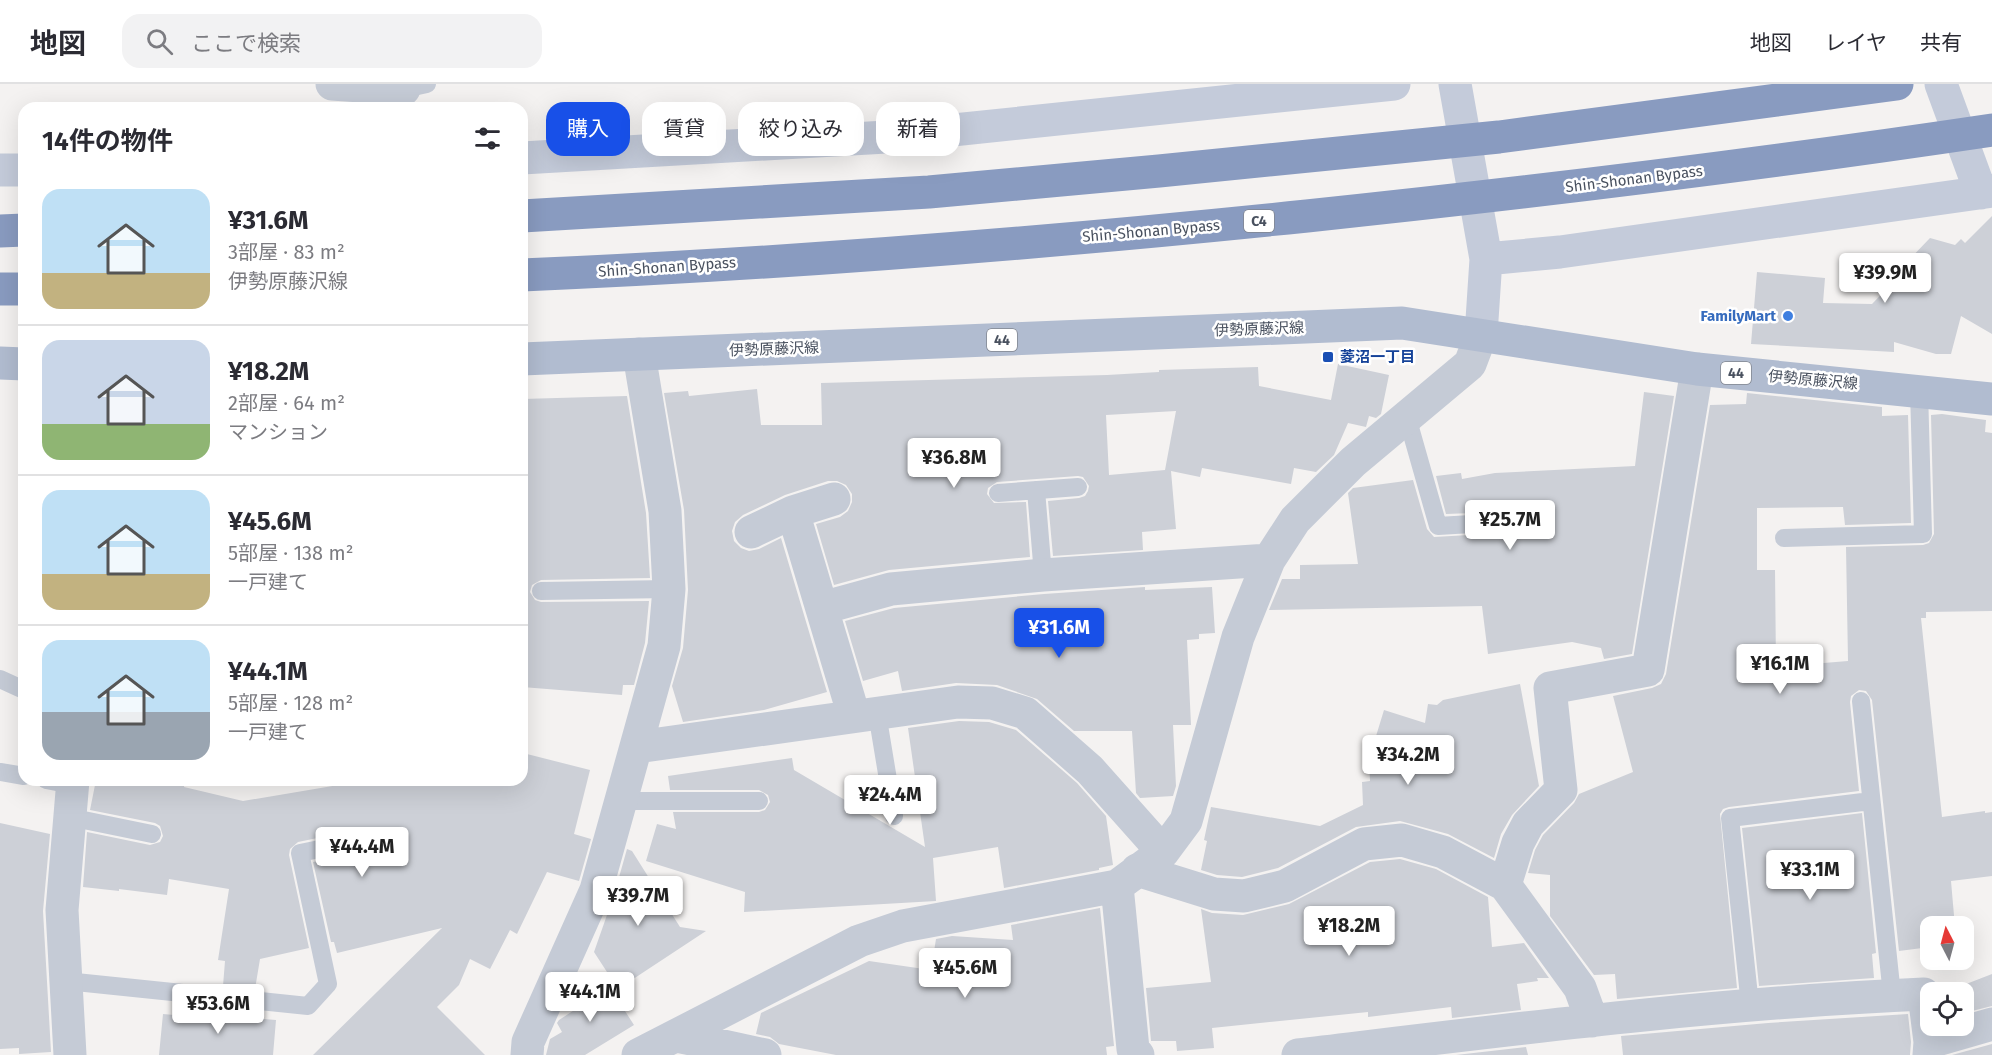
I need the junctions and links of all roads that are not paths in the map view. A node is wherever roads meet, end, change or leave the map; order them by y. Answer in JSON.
{"nodes":[{"id":1,"x":332,"y":84,"type":"edge"},
{"id":2,"x":1394,"y":84,"type":"edge"},
{"id":3,"x":1455,"y":84,"type":"edge"},
{"id":4,"x":1897,"y":84,"type":"edge"},
{"id":5,"x":1941,"y":84,"type":"edge"},
{"id":6,"x":410,"y":91,"type":"edge"},
{"id":7,"x":1992,"y":130,"type":"edge"},
{"id":8,"x":528,"y":158,"type":"edge"},
{"id":9,"x":0,"y":170,"type":"edge"},
{"id":10,"x":18,"y":170,"type":"edge"},
{"id":11,"x":1986,"y":191,"type":"edge"},
{"id":12,"x":528,"y":216,"type":"edge"},
{"id":13,"x":18,"y":230,"type":"edge"},
{"id":14,"x":0,"y":231,"type":"edge"},
{"id":15,"x":1486,"y":260,"type":"junction"},
{"id":16,"x":528,"y":275,"type":"edge"},
{"id":17,"x":0,"y":289,"type":"edge"},
{"id":18,"x":18,"y":289,"type":"edge"},
{"id":19,"x":1481,"y":335,"type":"junction"},
{"id":20,"x":639,"y":354,"type":"junction"},
{"id":21,"x":528,"y":358,"type":"edge"},
{"id":22,"x":0,"y":363,"type":"edge"},
{"id":23,"x":18,"y":364,"type":"edge"},
{"id":24,"x":1697,"y":369,"type":"junction"},
{"id":25,"x":1919,"y":390,"type":"junction"},
{"id":26,"x":1992,"y":399,"type":"edge"},
{"id":27,"x":1407,"y":417,"type":"junction"},
{"id":28,"x":1078,"y":487,"type":"dead end"},
{"id":29,"x":1036,"y":490,"type":"junction"},
{"id":30,"x":998,"y":493,"type":"dead end"},
{"id":31,"x":834,"y":499,"type":"dead end"},
{"id":32,"x":793,"y":512,"type":"junction"},
{"id":33,"x":1521,"y":521,"type":"dead end"},
{"id":34,"x":751,"y":532,"type":"dead end"},
{"id":35,"x":1784,"y":538,"type":"dead end"},
{"id":36,"x":1269,"y":560,"type":"junction"},
{"id":37,"x":1043,"y":575,"type":"junction"},
{"id":38,"x":669,"y":589,"type":"junction"},
{"id":39,"x":541,"y":591,"type":"dead end"},
{"id":40,"x":822,"y":608,"type":"junction"},
{"id":41,"x":0,"y":679,"type":"edge"},
{"id":42,"x":18,"y":687,"type":"edge"},
{"id":43,"x":1861,"y":701,"type":"dead end"},
{"id":44,"x":866,"y":714,"type":"junction"},
{"id":45,"x":637,"y":747,"type":"junction"},
{"id":46,"x":0,"y":772,"type":"edge"},
{"id":47,"x":18,"y":775,"type":"edge"},
{"id":48,"x":65,"y":786,"type":"edge"},
{"id":49,"x":621,"y":801,"type":"junction"},
{"id":50,"x":759,"y":801,"type":"dead end"},
{"id":51,"x":1871,"y":801,"type":"junction"},
{"id":52,"x":894,"y":816,"type":"dead end"},
{"id":53,"x":69,"y":817,"type":"junction"},
{"id":54,"x":152,"y":834,"type":"dead end"},
{"id":55,"x":339,"y":845,"type":"dead end"},
{"id":56,"x":1139,"y":870,"type":"junction"},
{"id":57,"x":1505,"y":885,"type":"junction"},
{"id":58,"x":66,"y":981,"type":"junction"},
{"id":59,"x":1892,"y":995,"type":"junction"},
{"id":60,"x":1750,"y":1005,"type":"junction"},
{"id":61,"x":1592,"y":1021,"type":"junction"},
{"id":62,"x":1992,"y":1024,"type":"edge"},
{"id":63,"x":677,"y":1036,"type":"junction"},
{"id":64,"x":1929,"y":1048,"type":"edge"},
{"id":65,"x":1383,"y":1050,"type":"edge"},
{"id":66,"x":70,"y":1055,"type":"edge"},
{"id":67,"x":527,"y":1055,"type":"edge"},
{"id":68,"x":639,"y":1055,"type":"edge"},
{"id":69,"x":765,"y":1055,"type":"edge"},
{"id":70,"x":1138,"y":1055,"type":"edge"},
{"id":71,"x":1298,"y":1055,"type":"edge"}],
"edges":[{"from":1,"to":6,"type":"street"},
{"from":2,"to":8,"type":"street"},
{"from":3,"to":15,"type":"street"},
{"from":4,"to":12,"type":"highway"},
{"from":5,"to":11,"type":"street"},
{"from":7,"to":16,"type":"highway","name":"Shin-Shonan Bypass","number":"C4"},
{"from":9,"to":10,"type":"street"},
{"from":11,"to":15,"type":"street"},
{"from":13,"to":14,"type":"highway"},
{"from":15,"to":19,"type":"street"},
{"from":17,"to":18,"type":"highway"},
{"from":19,"to":20,"type":"main road","name":"伊勢原藤沢線","number":"44"},
{"from":19,"to":24,"type":"main road","name":"伊勢原藤沢線","number":"44"},
{"from":19,"to":27,"type":"street"},
{"from":20,"to":21,"type":"main road","name":"伊勢原藤沢線","number":"44"},
{"from":20,"to":38,"type":"street"},
{"from":22,"to":23,"type":"main road"},
{"from":24,"to":25,"type":"main road","name":"伊勢原藤沢線","number":"44"},
{"from":24,"to":57,"type":"street"},
{"from":25,"to":26,"type":"main road","name":"伊勢原藤沢線","number":"44"},
{"from":25,"to":35,"type":"lane"},
{"from":27,"to":33,"type":"lane"},
{"from":27,"to":36,"type":"street"},
{"from":28,"to":29,"type":"lane"},
{"from":29,"to":30,"type":"lane"},
{"from":29,"to":37,"type":"lane"},
{"from":31,"to":32,"type":"street"},
{"from":32,"to":34,"type":"street"},
{"from":32,"to":40,"type":"street"},
{"from":36,"to":37,"type":"street"},
{"from":36,"to":56,"type":"street"},
{"from":37,"to":40,"type":"street"},
{"from":38,"to":39,"type":"lane"},
{"from":38,"to":45,"type":"street"},
{"from":40,"to":44,"type":"street"},
{"from":41,"to":42,"type":"lane"},
{"from":43,"to":51,"type":"lane"},
{"from":44,"to":45,"type":"street"},
{"from":44,"to":52,"type":"lane"},
{"from":44,"to":56,"type":"street"},
{"from":45,"to":49,"type":"street"},
{"from":46,"to":47,"type":"lane"},
{"from":48,"to":53,"type":"street"},
{"from":49,"to":50,"type":"lane"},
{"from":49,"to":67,"type":"street"},
{"from":51,"to":59,"type":"lane"},
{"from":51,"to":60,"type":"lane"},
{"from":53,"to":54,"type":"lane"},
{"from":53,"to":58,"type":"street"},
{"from":55,"to":58,"type":"lane"},
{"from":56,"to":57,"type":"street"},
{"from":56,"to":63,"type":"street"},
{"from":56,"to":70,"type":"street"},
{"from":57,"to":61,"type":"street"},
{"from":58,"to":66,"type":"street"},
{"from":59,"to":60,"type":"street"},
{"from":59,"to":64,"type":"street"},
{"from":60,"to":61,"type":"street"},
{"from":61,"to":65,"type":"street"},
{"from":62,"to":64,"type":"street"},
{"from":63,"to":68,"type":"street"},
{"from":63,"to":69,"type":"street"},
{"from":65,"to":71,"type":"street"}]}
